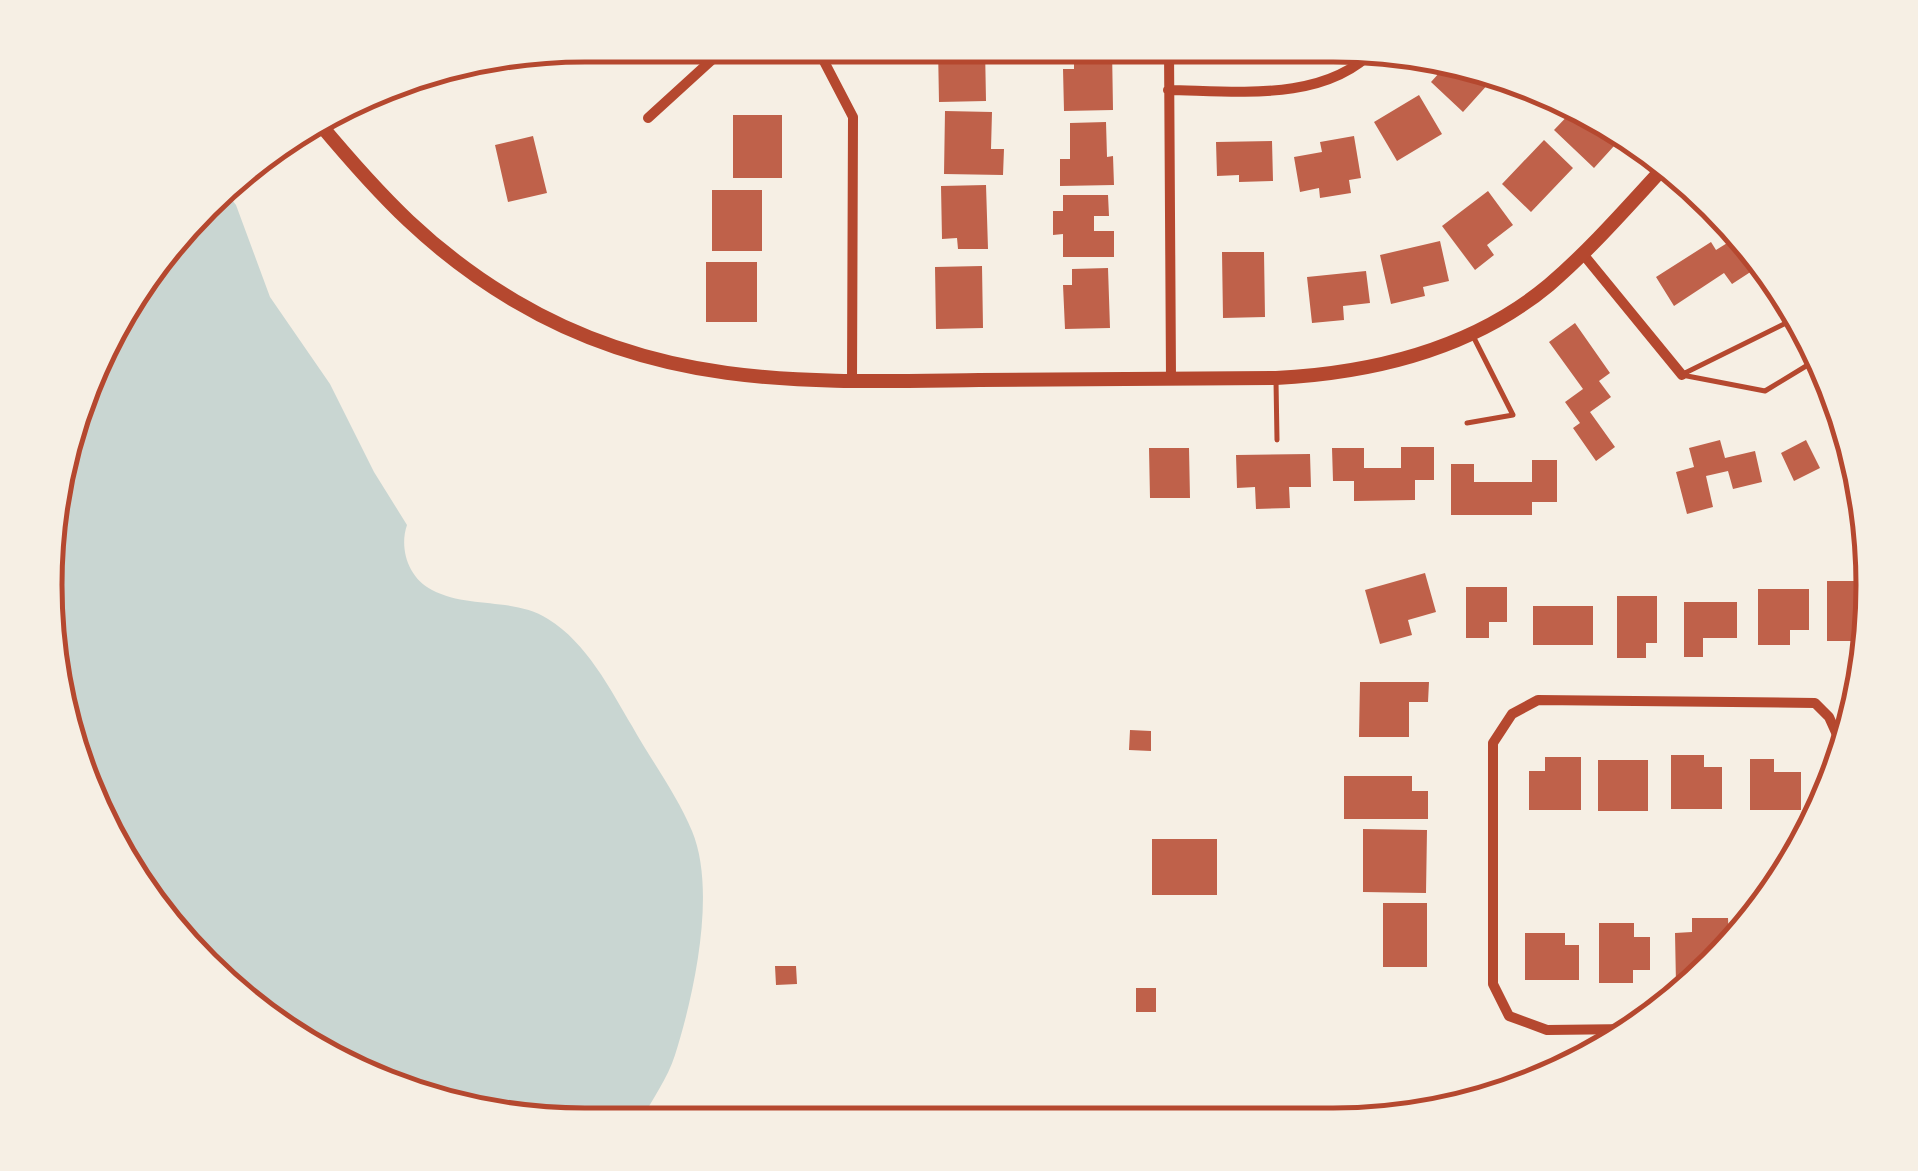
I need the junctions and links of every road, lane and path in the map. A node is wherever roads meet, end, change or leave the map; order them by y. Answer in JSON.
{"nodes":[{"id":1,"x":709,"y":62,"type":"edge"},
{"id":2,"x":824,"y":62,"type":"edge"},
{"id":3,"x":1168,"y":62,"type":"edge"},
{"id":4,"x":1357,"y":63,"type":"edge"},
{"id":5,"x":1168,"y":90,"type":"junction"},
{"id":6,"x":648,"y":118,"type":"dead end"},
{"id":7,"x":326,"y":132,"type":"edge"},
{"id":8,"x":1656,"y":175,"type":"edge"},
{"id":9,"x":1583,"y":254,"type":"junction"},
{"id":10,"x":1785,"y":324,"type":"edge"},
{"id":11,"x":1472,"y":333,"type":"junction"},
{"id":12,"x":1807,"y":365,"type":"edge"},
{"id":13,"x":1682,"y":375,"type":"junction"},
{"id":14,"x":1172,"y":378,"type":"junction"},
{"id":15,"x":1276,"y":378,"type":"junction"},
{"id":16,"x":852,"y":382,"type":"junction"},
{"id":17,"x":1468,"y":423,"type":"dead end"},
{"id":18,"x":1276,"y":440,"type":"dead end"},
{"id":19,"x":1835,"y":730,"type":"edge"},
{"id":20,"x":1608,"y":1029,"type":"edge"}],
"edges":[{"from":1,"to":6,"type":"street"},
{"from":2,"to":16,"type":"street"},
{"from":3,"to":5,"type":"street"},
{"from":4,"to":5,"type":"street"},
{"from":5,"to":14,"type":"street"},
{"from":7,"to":16,"type":"street"},
{"from":8,"to":9,"type":"street"},
{"from":9,"to":11,"type":"street"},
{"from":9,"to":13,"type":"street"},
{"from":10,"to":13,"type":"lane"},
{"from":11,"to":15,"type":"street"},
{"from":11,"to":17,"type":"lane"},
{"from":12,"to":13,"type":"lane"},
{"from":14,"to":15,"type":"street"},
{"from":14,"to":16,"type":"street"},
{"from":15,"to":18,"type":"lane"},
{"from":19,"to":20,"type":"street"}]}
